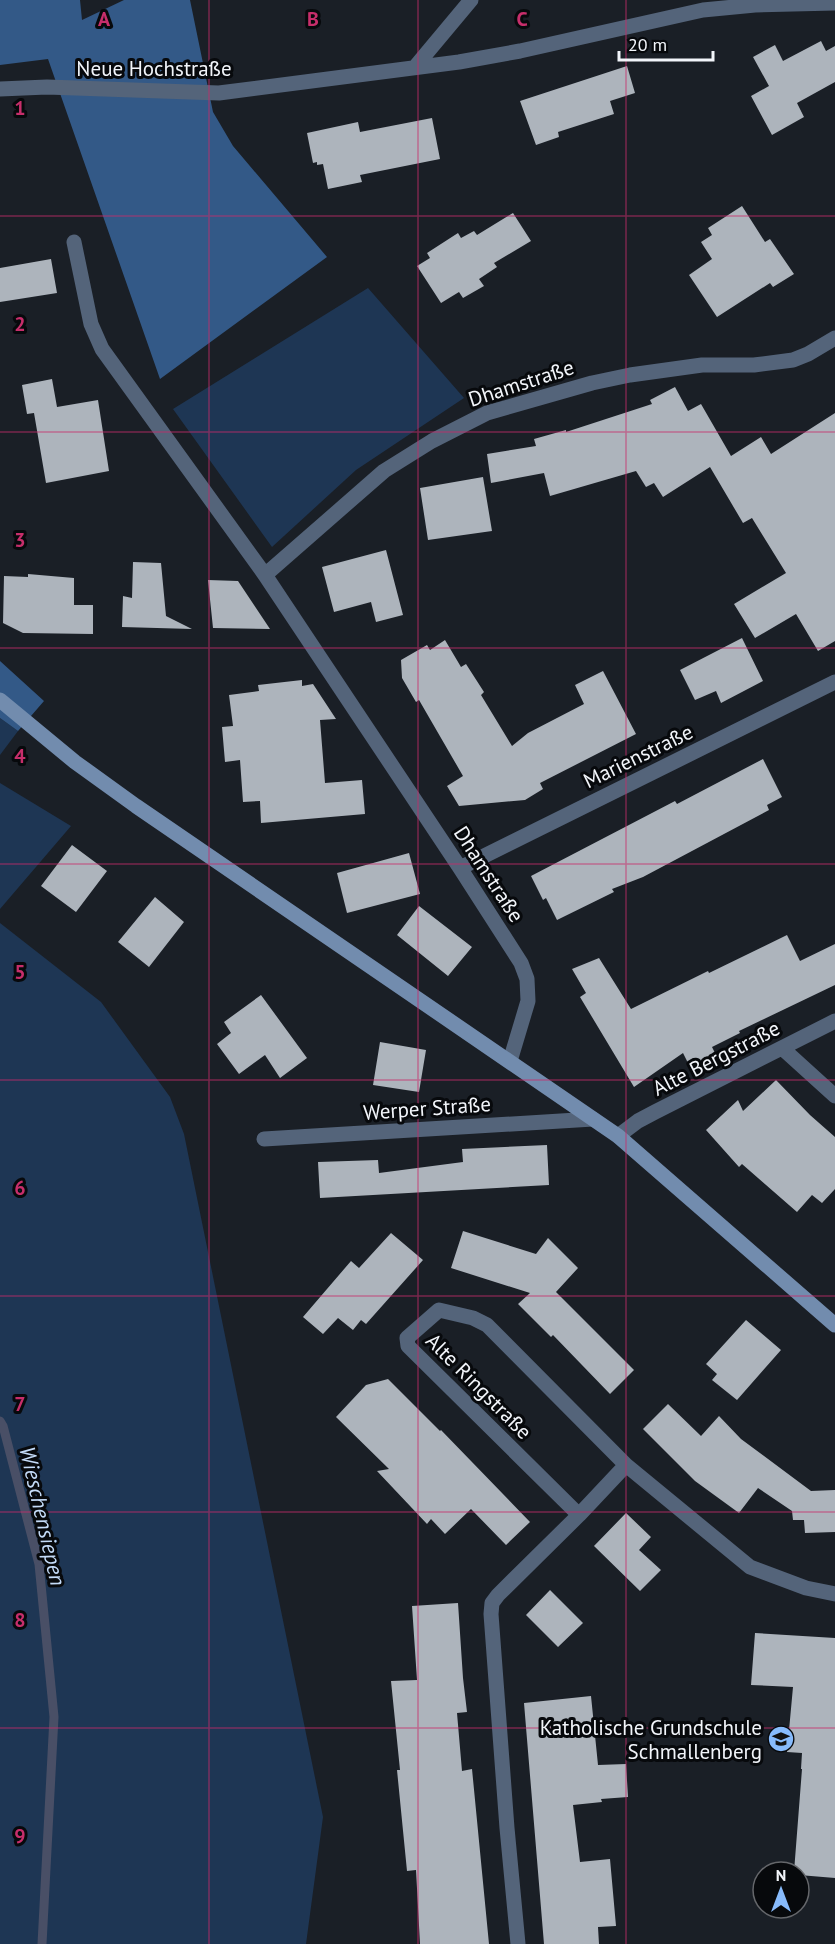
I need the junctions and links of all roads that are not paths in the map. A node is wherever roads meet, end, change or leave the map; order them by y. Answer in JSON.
{"nodes":[{"id":1,"x":471,"y":0,"type":"edge"},
{"id":2,"x":835,"y":3,"type":"edge"},
{"id":3,"x":415,"y":67,"type":"junction"},
{"id":4,"x":0,"y":89,"type":"edge"},
{"id":5,"x":74,"y":242,"type":"dead end"},
{"id":6,"x":835,"y":338,"type":"edge"},
{"id":7,"x":265,"y":575,"type":"junction"},
{"id":8,"x":835,"y":682,"type":"edge"},
{"id":9,"x":0,"y":700,"type":"edge"},
{"id":10,"x":460,"y":868,"type":"junction"},
{"id":11,"x":835,"y":1021,"type":"edge"},
{"id":12,"x":782,"y":1048,"type":"junction"},
{"id":13,"x":510,"y":1061,"type":"junction"},
{"id":14,"x":835,"y":1096,"type":"edge"},
{"id":15,"x":593,"y":1119,"type":"junction"},
{"id":16,"x":618,"y":1136,"type":"junction"},
{"id":17,"x":264,"y":1139,"type":"dead end"},
{"id":18,"x":835,"y":1325,"type":"edge"},
{"id":19,"x":626,"y":1465,"type":"junction"},
{"id":20,"x":579,"y":1515,"type":"junction"},
{"id":21,"x":835,"y":1594,"type":"edge"},
{"id":22,"x":518,"y":1944,"type":"edge"}],
"edges":[{"from":1,"to":3,"type":"street"},
{"from":2,"to":3,"type":"street","name":"Neue Hochstraße"},
{"from":3,"to":4,"type":"street","name":"Neue Hochstraße"},
{"from":5,"to":7,"type":"street","name":"Dhamstraße"},
{"from":6,"to":7,"type":"street","name":"Dhamstraße"},
{"from":7,"to":10,"type":"street","name":"Dhamstraße"},
{"from":8,"to":10,"type":"street","name":"Marienstraße"},
{"from":9,"to":13,"type":"main road"},
{"from":10,"to":13,"type":"street","name":"Dhamstraße"},
{"from":11,"to":12,"type":"street","name":"Alte Bergstraße"},
{"from":12,"to":14,"type":"street"},
{"from":12,"to":16,"type":"street","name":"Alte Bergstraße"},
{"from":13,"to":15,"type":"main road"},
{"from":15,"to":16,"type":"main road"},
{"from":15,"to":17,"type":"street","name":"Werper Straße"},
{"from":16,"to":18,"type":"main road"},
{"from":19,"to":20,"type":"street"},
{"from":19,"to":20,"type":"street","name":"Alte Ringstraße"},
{"from":19,"to":21,"type":"street","name":"Alte Ringstraße"},
{"from":20,"to":22,"type":"street"}]}
